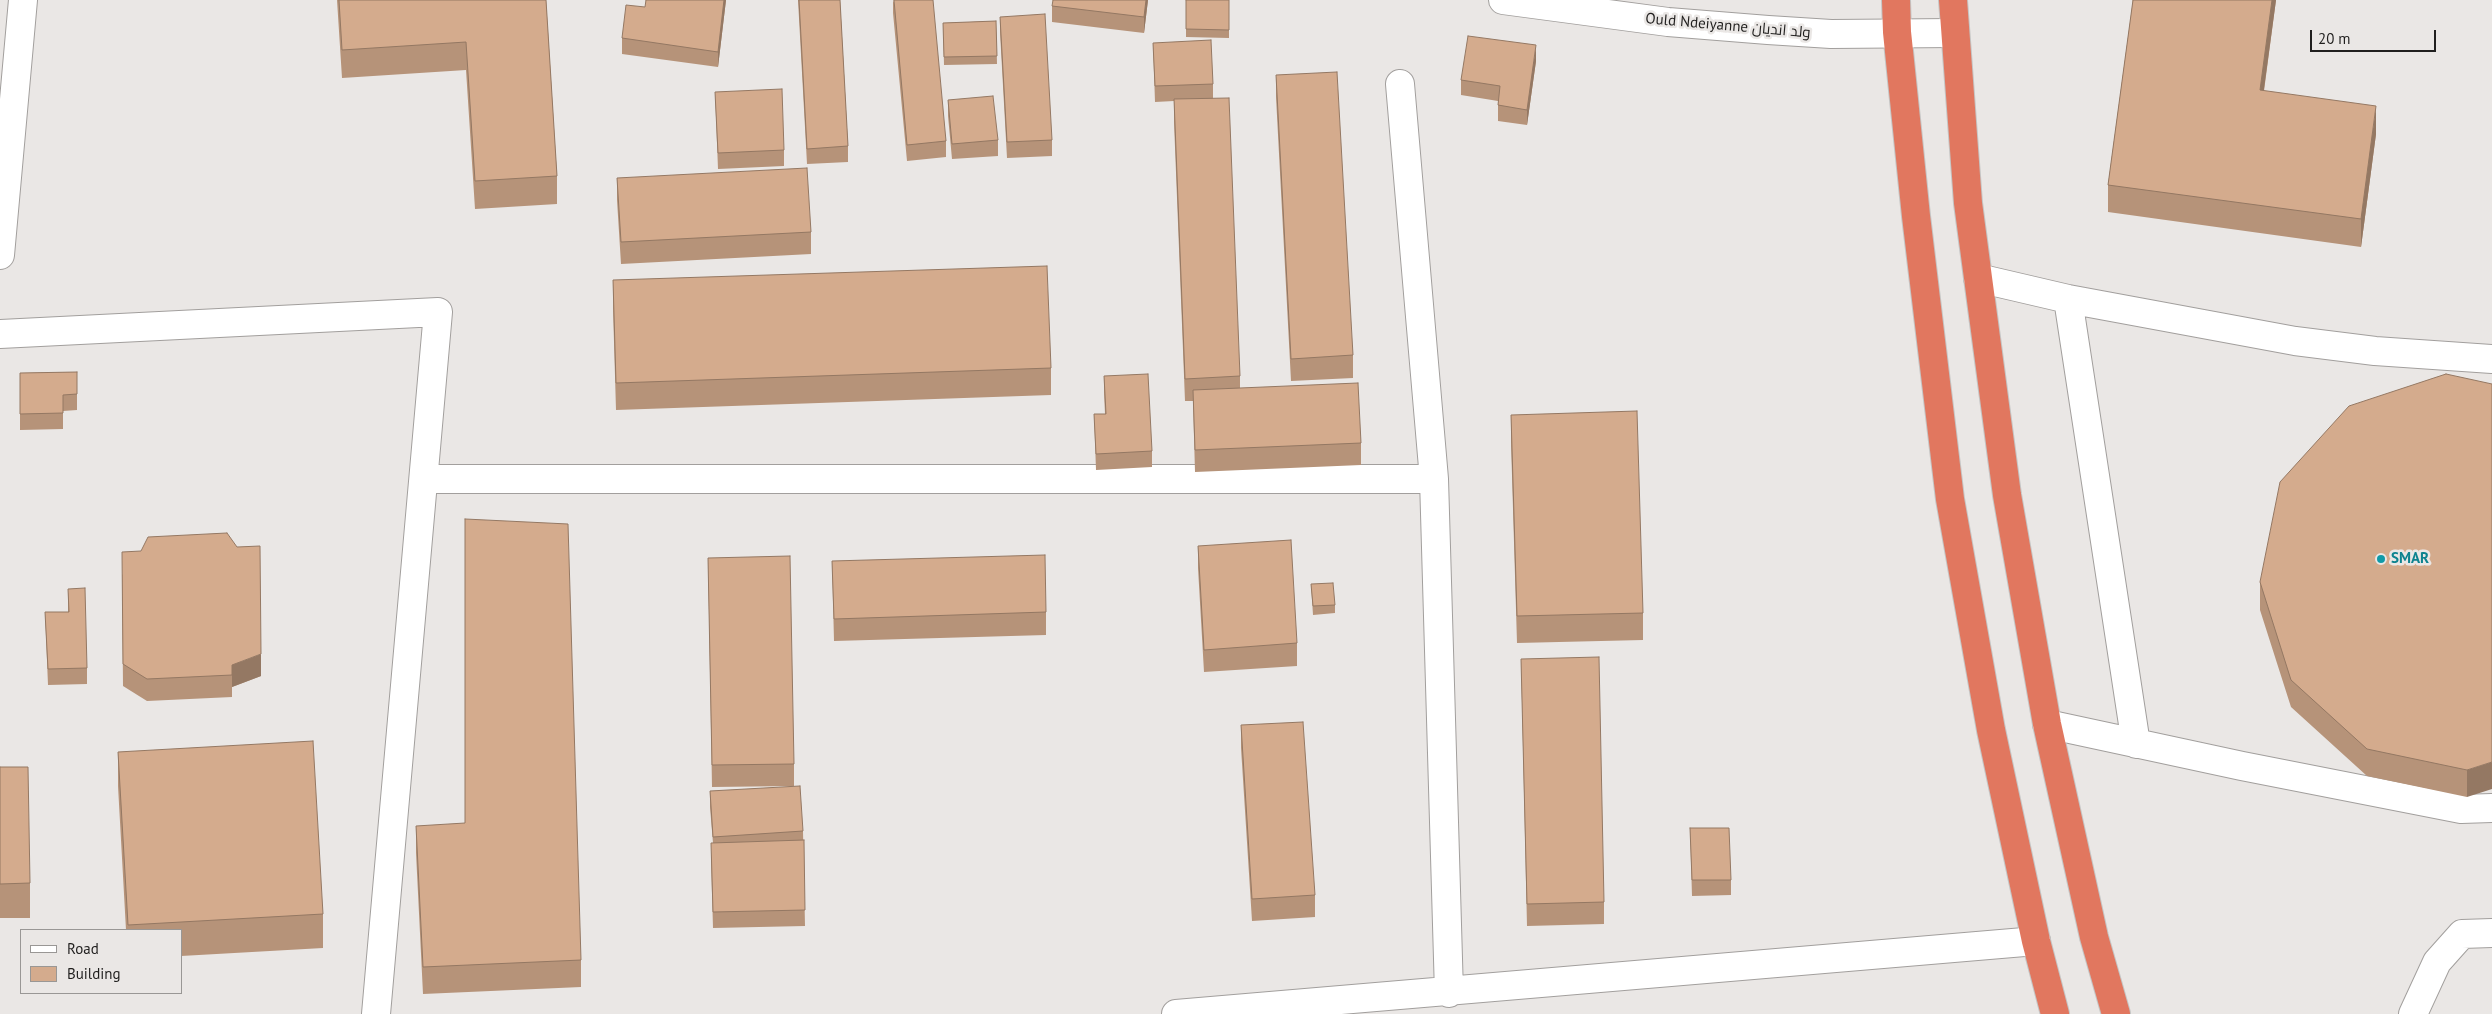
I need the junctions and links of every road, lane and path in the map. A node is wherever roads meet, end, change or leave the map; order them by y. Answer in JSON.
{"nodes":[{"id":1,"x":23,"y":0,"type":"edge"},
{"id":2,"x":1504,"y":0,"type":"edge"},
{"id":3,"x":1896,"y":0,"type":"edge"},
{"id":4,"x":1953,"y":0,"type":"edge"},
{"id":5,"x":1671,"y":11,"type":"edge"},
{"id":6,"x":1897,"y":32,"type":"junction"},
{"id":7,"x":1954,"y":32,"type":"junction"},
{"id":8,"x":1400,"y":84,"type":"dead end"},
{"id":9,"x":0,"y":256,"type":"edge"},
{"id":10,"x":1978,"y":278,"type":"junction"},
{"id":11,"x":2068,"y":298,"type":"junction"},
{"id":12,"x":0,"y":334,"type":"edge"},
{"id":13,"x":2492,"y":359,"type":"edge"},
{"id":14,"x":424,"y":479,"type":"junction"},
{"id":15,"x":1434,"y":479,"type":"junction"},
{"id":16,"x":2047,"y":724,"type":"junction"},
{"id":17,"x":2136,"y":744,"type":"junction"},
{"id":18,"x":2492,"y":808,"type":"edge"},
{"id":19,"x":2492,"y":933,"type":"edge"},
{"id":20,"x":2036,"y":941,"type":"junction"},
{"id":21,"x":1449,"y":993,"type":"junction"},
{"id":22,"x":376,"y":1014,"type":"edge"},
{"id":23,"x":1176,"y":1014,"type":"edge"},
{"id":24,"x":2055,"y":1014,"type":"edge"},
{"id":25,"x":2116,"y":1014,"type":"edge"},
{"id":26,"x":2413,"y":1014,"type":"edge"}],
"edges":[{"from":1,"to":9,"type":"street"},
{"from":2,"to":5,"type":"street","name":"Ould Ndeiyanne ولد انديان"},
{"from":3,"to":6,"type":"highway"},
{"from":4,"to":7,"type":"highway"},
{"from":5,"to":6,"type":"street","name":"Ould Ndeiyanne ولد انديان"},
{"from":6,"to":7,"type":"street","name":"Ould Ndeiyanne ولد انديان"},
{"from":6,"to":20,"type":"highway"},
{"from":7,"to":10,"type":"highway"},
{"from":8,"to":15,"type":"street"},
{"from":10,"to":11,"type":"street"},
{"from":10,"to":16,"type":"highway"},
{"from":11,"to":13,"type":"street"},
{"from":11,"to":17,"type":"street"},
{"from":12,"to":14,"type":"street"},
{"from":14,"to":15,"type":"street"},
{"from":14,"to":22,"type":"street"},
{"from":15,"to":21,"type":"street"},
{"from":16,"to":17,"type":"street"},
{"from":16,"to":25,"type":"highway"},
{"from":17,"to":18,"type":"street"},
{"from":19,"to":26,"type":"street"},
{"from":20,"to":21,"type":"street"},
{"from":20,"to":24,"type":"highway"},
{"from":21,"to":23,"type":"street"}]}
